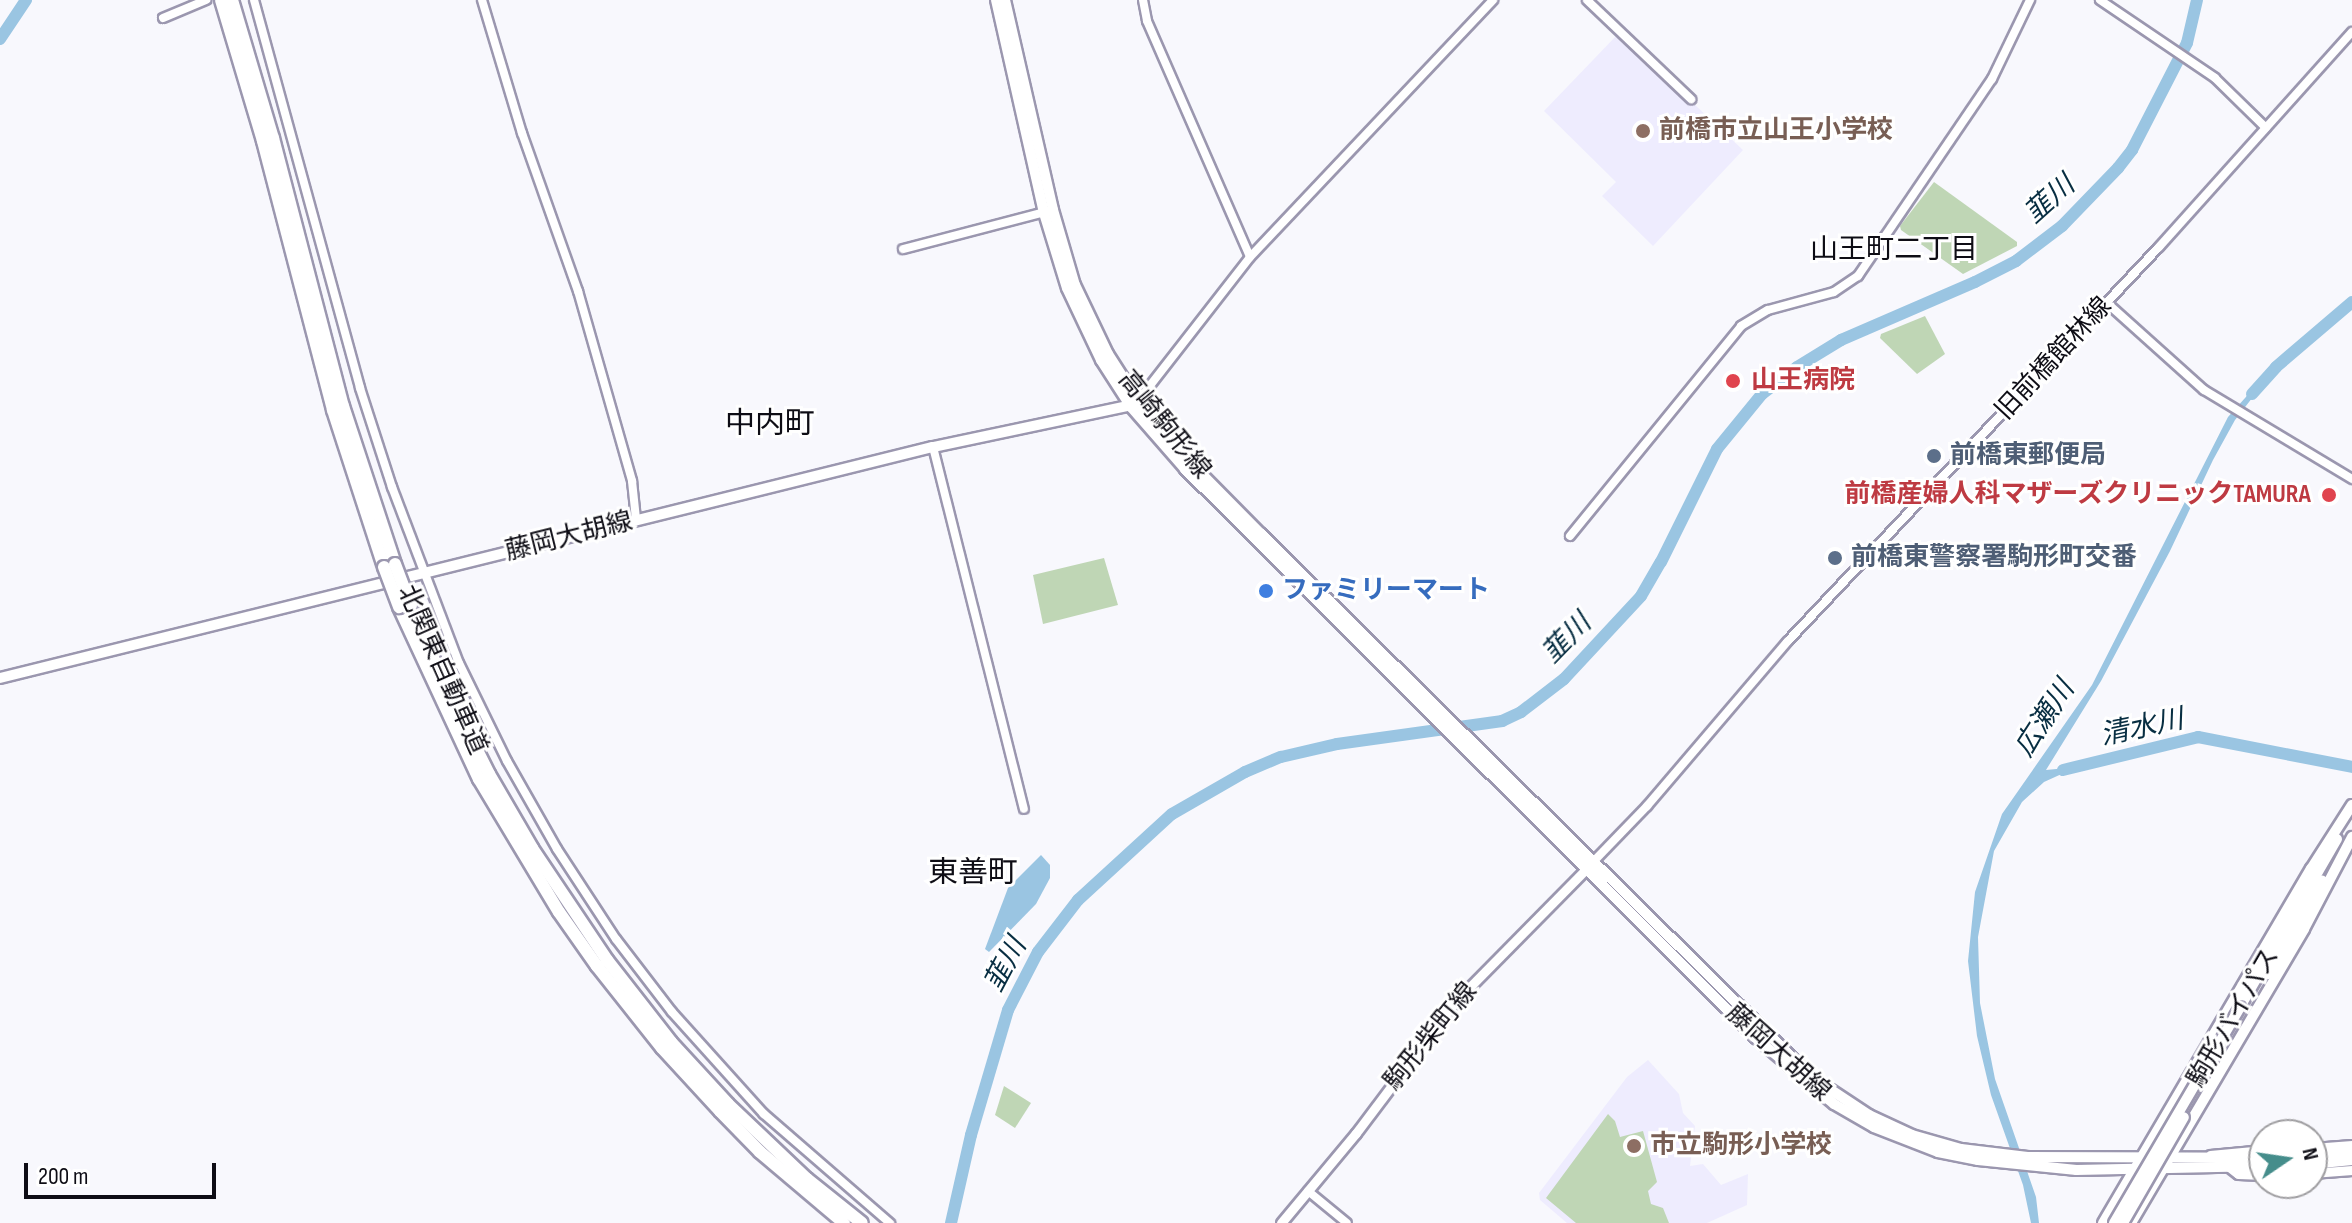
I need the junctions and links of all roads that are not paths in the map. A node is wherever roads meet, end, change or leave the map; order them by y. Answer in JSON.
{"nodes":[{"id":1,"x":206,"y":0,"type":"edge"},
{"id":2,"x":221,"y":0,"type":"edge"},
{"id":3,"x":232,"y":0,"type":"edge"},
{"id":4,"x":254,"y":0,"type":"edge"},
{"id":5,"x":482,"y":0,"type":"edge"},
{"id":6,"x":996,"y":0,"type":"edge"},
{"id":7,"x":1005,"y":0,"type":"edge"},
{"id":8,"x":1143,"y":0,"type":"edge"},
{"id":9,"x":1493,"y":0,"type":"edge"},
{"id":10,"x":1587,"y":0,"type":"edge"},
{"id":11,"x":2030,"y":0,"type":"edge"},
{"id":12,"x":2100,"y":0,"type":"edge"},
{"id":13,"x":163,"y":18,"type":"dead end"},
{"id":14,"x":2352,"y":32,"type":"edge"},
{"id":15,"x":1691,"y":99,"type":"dead end"},
{"id":16,"x":2266,"y":128,"type":"junction"},
{"id":17,"x":1049,"y":211,"type":"junction"},
{"id":18,"x":903,"y":249,"type":"dead end"},
{"id":19,"x":1250,"y":257,"type":"junction"},
{"id":20,"x":2107,"y":303,"type":"junction"},
{"id":21,"x":1134,"y":404,"type":"junction"},
{"id":22,"x":933,"y":447,"type":"junction"},
{"id":23,"x":2352,"y":479,"type":"edge"},
{"id":24,"x":636,"y":520,"type":"junction"},
{"id":25,"x":1570,"y":536,"type":"dead end"},
{"id":26,"x":389,"y":565,"type":"junction"},
{"id":27,"x":422,"y":575,"type":"junction"},
{"id":28,"x":405,"y":606,"type":"junction"},
{"id":29,"x":0,"y":678,"type":"edge"},
{"id":30,"x":2352,"y":805,"type":"edge"},
{"id":31,"x":1024,"y":809,"type":"dead end"},
{"id":32,"x":2352,"y":812,"type":"edge"},
{"id":33,"x":2352,"y":831,"type":"edge"},
{"id":34,"x":2352,"y":837,"type":"edge"},
{"id":35,"x":1589,"y":865,"type":"junction"},
{"id":36,"x":2243,"y":1010,"type":"junction"},
{"id":37,"x":2352,"y":1145,"type":"edge"},
{"id":38,"x":2328,"y":1147,"type":"edge"},
{"id":39,"x":2248,"y":1152,"type":"edge"},
{"id":40,"x":2352,"y":1153,"type":"edge"},
{"id":41,"x":2144,"y":1155,"type":"junction"},
{"id":42,"x":2328,"y":1155,"type":"edge"},
{"id":43,"x":2172,"y":1156,"type":"junction"},
{"id":44,"x":2202,"y":1156,"type":"junction"},
{"id":45,"x":2248,"y":1157,"type":"edge"},
{"id":46,"x":2352,"y":1160,"type":"edge"},
{"id":47,"x":2027,"y":1162,"type":"junction"},
{"id":48,"x":2328,"y":1162,"type":"edge"},
{"id":49,"x":2248,"y":1166,"type":"edge"},
{"id":50,"x":2229,"y":1167,"type":"junction"},
{"id":51,"x":2134,"y":1170,"type":"junction"},
{"id":52,"x":2164,"y":1170,"type":"junction"},
{"id":53,"x":2352,"y":1170,"type":"edge"},
{"id":54,"x":2115,"y":1171,"type":"junction"},
{"id":55,"x":2328,"y":1172,"type":"edge"},
{"id":56,"x":2248,"y":1174,"type":"edge"},
{"id":57,"x":1308,"y":1191,"type":"junction"},
{"id":58,"x":2123,"y":1191,"type":"junction"},
{"id":59,"x":844,"y":1223,"type":"edge"},
{"id":60,"x":862,"y":1223,"type":"edge"},
{"id":61,"x":890,"y":1223,"type":"edge"},
{"id":62,"x":1281,"y":1223,"type":"edge"},
{"id":63,"x":1347,"y":1223,"type":"edge"},
{"id":64,"x":2103,"y":1223,"type":"edge"},
{"id":65,"x":2114,"y":1223,"type":"edge"},
{"id":66,"x":2123,"y":1223,"type":"edge"},
{"id":67,"x":2131,"y":1223,"type":"edge"}],
"edges":[{"from":1,"to":13,"type":"street"},
{"from":2,"to":26,"type":"highway","name":"北関東自動車道"},
{"from":3,"to":26,"type":"highway","name":"北関東自動車道"},
{"from":4,"to":27,"type":"street"},
{"from":5,"to":24,"type":"street"},
{"from":6,"to":17,"type":"main road","name":"高崎駒形線"},
{"from":7,"to":17,"type":"main road","name":"高崎駒形線"},
{"from":8,"to":19,"type":"street"},
{"from":9,"to":19,"type":"street"},
{"from":10,"to":15,"type":"street"},
{"from":11,"to":25,"type":"street"},
{"from":12,"to":16,"type":"street"},
{"from":14,"to":16,"type":"street","name":"旧前橋館林線"},
{"from":16,"to":20,"type":"street","name":"旧前橋館林線"},
{"from":17,"to":18,"type":"street"},
{"from":17,"to":21,"type":"main road","name":"高崎駒形線"},
{"from":19,"to":21,"type":"street"},
{"from":20,"to":23,"type":"street"},
{"from":20,"to":35,"type":"street","name":"旧前橋館林線"},
{"from":21,"to":22,"type":"main road","name":"藤岡大胡線"},
{"from":21,"to":35,"type":"main road","name":"高崎駒形線"},
{"from":21,"to":35,"type":"main road","name":"高崎駒形線"},
{"from":22,"to":24,"type":"main road","name":"藤岡大胡線"},
{"from":22,"to":31,"type":"street"},
{"from":24,"to":27,"type":"main road","name":"藤岡大胡線"},
{"from":26,"to":28,"type":"highway","name":"北関東自動車道","bridge":true},
{"from":27,"to":29,"type":"main road","name":"藤岡大胡線"},
{"from":27,"to":61,"type":"street"},
{"from":28,"to":59,"type":"highway","name":"北関東自動車道"},
{"from":28,"to":60,"type":"highway","name":"北関東自動車道"},
{"from":30,"to":41,"type":"main road"},
{"from":32,"to":36,"type":"main road","name":"駒形バイパス"},
{"from":33,"to":36,"type":"main road","name":"駒形バイパス"},
{"from":34,"to":43,"type":"main road"},
{"from":35,"to":47,"type":"main road","name":"藤岡大胡線"},
{"from":35,"to":57,"type":"main road","name":"駒形柴町線"},
{"from":36,"to":65,"type":"main road","name":"駒形バイパス","bridge":true},
{"from":36,"to":66,"type":"main road","name":"駒形バイパス","bridge":true},
{"from":37,"to":38,"type":"main road"},
{"from":39,"to":44,"type":"main road"},
{"from":40,"to":42,"type":"main road"},
{"from":41,"to":43,"type":"main road"},
{"from":41,"to":47,"type":"main road"},
{"from":41,"to":51,"type":"main road"},
{"from":43,"to":44,"type":"main road"},
{"from":43,"to":52,"type":"main road"},
{"from":44,"to":45,"type":"main road"},
{"from":46,"to":48,"type":"main road"},
{"from":47,"to":54,"type":"main road"},
{"from":49,"to":50,"type":"main road"},
{"from":50,"to":52,"type":"main road"},
{"from":50,"to":56,"type":"main road"},
{"from":51,"to":52,"type":"main road"},
{"from":51,"to":54,"type":"main road"},
{"from":51,"to":58,"type":"main road"},
{"from":52,"to":67,"type":"main road"},
{"from":53,"to":55,"type":"main road"},
{"from":54,"to":58,"type":"main road"},
{"from":57,"to":62,"type":"main road","name":"駒形柴町線"},
{"from":57,"to":63,"type":"street"},
{"from":58,"to":64,"type":"main road"}]}
